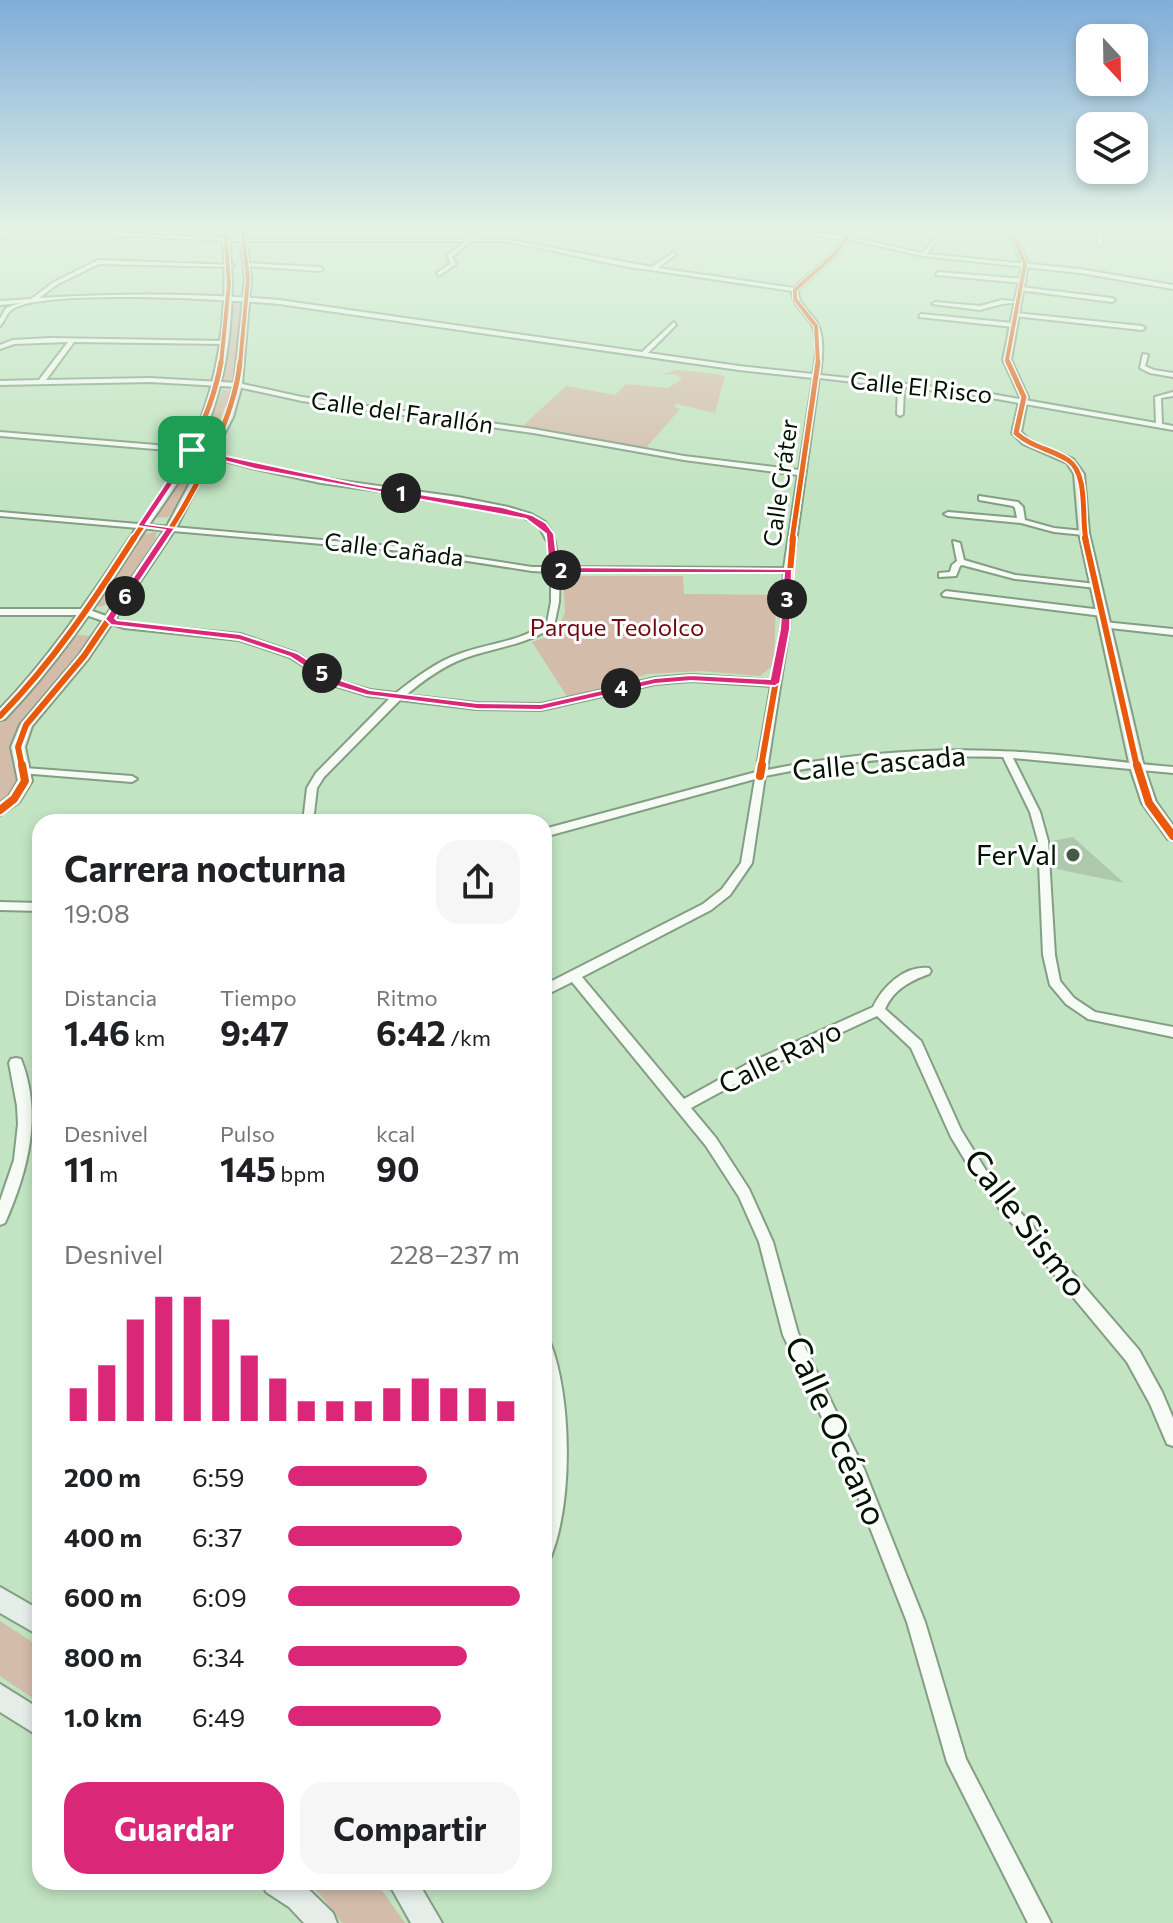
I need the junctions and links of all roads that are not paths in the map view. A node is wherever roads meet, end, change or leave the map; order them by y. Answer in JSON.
{"nodes":[{"id":1,"x":227,"y":317,"type":"edge"},
{"id":2,"x":243,"y":317,"type":"edge"},
{"id":3,"x":388,"y":317,"type":"edge"},
{"id":4,"x":809,"y":317,"type":"edge"},
{"id":5,"x":929,"y":317,"type":"edge"},
{"id":6,"x":1015,"y":317,"type":"edge"},
{"id":7,"x":1032,"y":317,"type":"edge"},
{"id":8,"x":674,"y":324,"type":"dead end"},
{"id":9,"x":1013,"y":325,"type":"junction"},
{"id":10,"x":1142,"y":328,"type":"dead end"},
{"id":11,"x":73,"y":340,"type":"junction"},
{"id":12,"x":224,"y":343,"type":"junction"},
{"id":13,"x":0,"y":347,"type":"edge"},
{"id":14,"x":645,"y":353,"type":"junction"},
{"id":15,"x":1145,"y":355,"type":"dead end"},
{"id":16,"x":1173,"y":375,"type":"edge"},
{"id":17,"x":815,"y":377,"type":"junction"},
{"id":18,"x":41,"y":382,"type":"junction"},
{"id":19,"x":0,"y":383,"type":"edge"},
{"id":20,"x":219,"y":383,"type":"junction"},
{"id":21,"x":238,"y":385,"type":"junction"},
{"id":22,"x":901,"y":385,"type":"junction"},
{"id":23,"x":1173,"y":394,"type":"edge"},
{"id":24,"x":1024,"y":400,"type":"junction"},
{"id":25,"x":900,"y":414,"type":"dead end"},
{"id":26,"x":1159,"y":425,"type":"junction"},
{"id":27,"x":1173,"y":428,"type":"edge"},
{"id":28,"x":0,"y":434,"type":"edge"},
{"id":29,"x":192,"y":450,"type":"junction"},
{"id":30,"x":211,"y":455,"type":"junction"},
{"id":31,"x":802,"y":473,"type":"junction"},
{"id":32,"x":982,"y":498,"type":"dead end"},
{"id":33,"x":0,"y":514,"type":"edge"},
{"id":34,"x":948,"y":514,"type":"dead end"},
{"id":35,"x":1021,"y":521,"type":"junction"},
{"id":36,"x":141,"y":526,"type":"junction"},
{"id":37,"x":171,"y":528,"type":"junction"},
{"id":38,"x":1084,"y":533,"type":"junction"},
{"id":39,"x":956,"y":543,"type":"dead end"},
{"id":40,"x":961,"y":562,"type":"junction"},
{"id":41,"x":554,"y":570,"type":"junction"},
{"id":42,"x":788,"y":570,"type":"junction"},
{"id":43,"x":942,"y":575,"type":"dead end"},
{"id":44,"x":1096,"y":586,"type":"junction"},
{"id":45,"x":946,"y":594,"type":"dead end"},
{"id":46,"x":0,"y":612,"type":"edge"},
{"id":47,"x":87,"y":612,"type":"junction"},
{"id":48,"x":110,"y":619,"type":"junction"},
{"id":49,"x":1103,"y":619,"type":"junction"},
{"id":50,"x":1173,"y":632,"type":"edge"},
{"id":51,"x":775,"y":683,"type":"junction"},
{"id":52,"x":394,"y":698,"type":"junction"},
{"id":53,"x":0,"y":716,"type":"edge"},
{"id":54,"x":1006,"y":754,"type":"junction"},
{"id":55,"x":1137,"y":767,"type":"junction"},
{"id":56,"x":1173,"y":770,"type":"edge"},
{"id":57,"x":25,"y":771,"type":"junction"},
{"id":58,"x":760,"y":776,"type":"junction"},
{"id":59,"x":132,"y":779,"type":"dead end"},
{"id":60,"x":0,"y":810,"type":"edge"},
{"id":61,"x":309,"y":814,"type":"edge"},
{"id":62,"x":552,"y":831,"type":"edge"},
{"id":63,"x":1173,"y":836,"type":"edge"},
{"id":64,"x":0,"y":906,"type":"edge"},
{"id":65,"x":32,"y":907,"type":"edge"},
{"id":66,"x":925,"y":971,"type":"dead end"},
{"id":67,"x":573,"y":975,"type":"junction"},
{"id":68,"x":552,"y":987,"type":"edge"},
{"id":69,"x":878,"y":1010,"type":"junction"},
{"id":70,"x":1173,"y":1032,"type":"edge"},
{"id":71,"x":16,"y":1063,"type":"dead end"},
{"id":72,"x":683,"y":1106,"type":"junction"},
{"id":73,"x":0,"y":1218,"type":"edge"},
{"id":74,"x":552,"y":1383,"type":"edge"},
{"id":75,"x":1173,"y":1438,"type":"edge"},
{"id":76,"x":552,"y":1520,"type":"edge"},
{"id":77,"x":0,"y":1599,"type":"edge"},
{"id":78,"x":32,"y":1619,"type":"edge"},
{"id":79,"x":0,"y":1697,"type":"edge"},
{"id":80,"x":32,"y":1719,"type":"edge"},
{"id":81,"x":288,"y":1890,"type":"edge"},
{"id":82,"x":407,"y":1890,"type":"edge"},
{"id":83,"x":323,"y":1923,"type":"edge"},
{"id":84,"x":428,"y":1923,"type":"edge"},
{"id":85,"x":1040,"y":1923,"type":"edge"}],
"edges":[{"from":1,"to":12,"type":"main road"},
{"from":2,"to":21,"type":"main road"},
{"from":3,"to":14,"type":"street","name":"Calle El Risco"},
{"from":4,"to":17,"type":"street","name":"Calle Cráter"},
{"from":5,"to":9,"type":"street"},
{"from":6,"to":9,"type":"main road"},
{"from":7,"to":10,"type":"street"},
{"from":8,"to":14,"type":"street"},
{"from":9,"to":24,"type":"main road"},
{"from":11,"to":12,"type":"street"},
{"from":11,"to":13,"type":"street"},
{"from":11,"to":18,"type":"street"},
{"from":12,"to":20,"type":"main road"},
{"from":14,"to":17,"type":"street","name":"Calle El Risco"},
{"from":15,"to":16,"type":"street"},
{"from":17,"to":22,"type":"street","name":"Calle El Risco"},
{"from":17,"to":31,"type":"street","name":"Calle Cráter"},
{"from":18,"to":19,"type":"street","name":"Calle del Farallón"},
{"from":18,"to":20,"type":"street","name":"Calle del Farallón"},
{"from":20,"to":21,"type":"street","name":"Calle del Farallón"},
{"from":20,"to":29,"type":"main road"},
{"from":21,"to":30,"type":"main road"},
{"from":21,"to":31,"type":"street","name":"Calle del Farallón"},
{"from":22,"to":24,"type":"street","name":"Calle El Risco"},
{"from":22,"to":25,"type":"street"},
{"from":23,"to":26,"type":"street"},
{"from":24,"to":26,"type":"street","name":"Calle El Risco"},
{"from":24,"to":38,"type":"main road"},
{"from":26,"to":27,"type":"street","name":"Calle El Risco"},
{"from":28,"to":29,"type":"street"},
{"from":29,"to":30,"type":"street"},
{"from":29,"to":36,"type":"main road"},
{"from":30,"to":37,"type":"main road"},
{"from":30,"to":41,"type":"street"},
{"from":31,"to":42,"type":"street","name":"Calle Cráter"},
{"from":32,"to":35,"type":"street"},
{"from":33,"to":36,"type":"street","name":"Calle Cañada"},
{"from":34,"to":35,"type":"street"},
{"from":35,"to":38,"type":"street"},
{"from":36,"to":37,"type":"street","name":"Calle Cañada"},
{"from":36,"to":47,"type":"main road"},
{"from":37,"to":41,"type":"street","name":"Calle Cañada"},
{"from":37,"to":48,"type":"main road"},
{"from":38,"to":44,"type":"main road"},
{"from":39,"to":40,"type":"street"},
{"from":40,"to":43,"type":"street"},
{"from":40,"to":44,"type":"street"},
{"from":41,"to":42,"type":"street","name":"Calle Cañada"},
{"from":41,"to":52,"type":"street"},
{"from":42,"to":51,"type":"street","name":"Calle Cráter"},
{"from":44,"to":49,"type":"main road"},
{"from":45,"to":49,"type":"street"},
{"from":46,"to":47,"type":"street"},
{"from":47,"to":48,"type":"street"},
{"from":47,"to":53,"type":"main road"},
{"from":48,"to":52,"type":"street"},
{"from":48,"to":57,"type":"main road"},
{"from":49,"to":50,"type":"street"},
{"from":49,"to":55,"type":"main road"},
{"from":51,"to":52,"type":"street"},
{"from":51,"to":58,"type":"street","name":"Calle Cráter"},
{"from":52,"to":61,"type":"street"},
{"from":54,"to":55,"type":"street","name":"Calle Cascada"},
{"from":54,"to":58,"type":"street","name":"Calle Cascada"},
{"from":54,"to":70,"type":"street"},
{"from":55,"to":56,"type":"street","name":"Calle Cascada"},
{"from":55,"to":63,"type":"main road"},
{"from":57,"to":59,"type":"street"},
{"from":57,"to":60,"type":"main road"},
{"from":58,"to":62,"type":"street","name":"Calle Cascada"},
{"from":58,"to":67,"type":"street","name":"Calle Cráter"},
{"from":64,"to":65,"type":"street"},
{"from":66,"to":69,"type":"street"},
{"from":67,"to":68,"type":"street","name":"Calle Cráter"},
{"from":67,"to":72,"type":"street","name":"Calle Océano"},
{"from":69,"to":72,"type":"street","name":"Calle Rayo"},
{"from":69,"to":75,"type":"street","name":"Calle Sismo"},
{"from":71,"to":73,"type":"street"},
{"from":72,"to":85,"type":"street","name":"Calle Océano"},
{"from":74,"to":76,"type":"street"},
{"from":77,"to":78,"type":"main road"},
{"from":79,"to":80,"type":"main road"},
{"from":81,"to":83,"type":"main road"},
{"from":82,"to":84,"type":"main road"}]}
